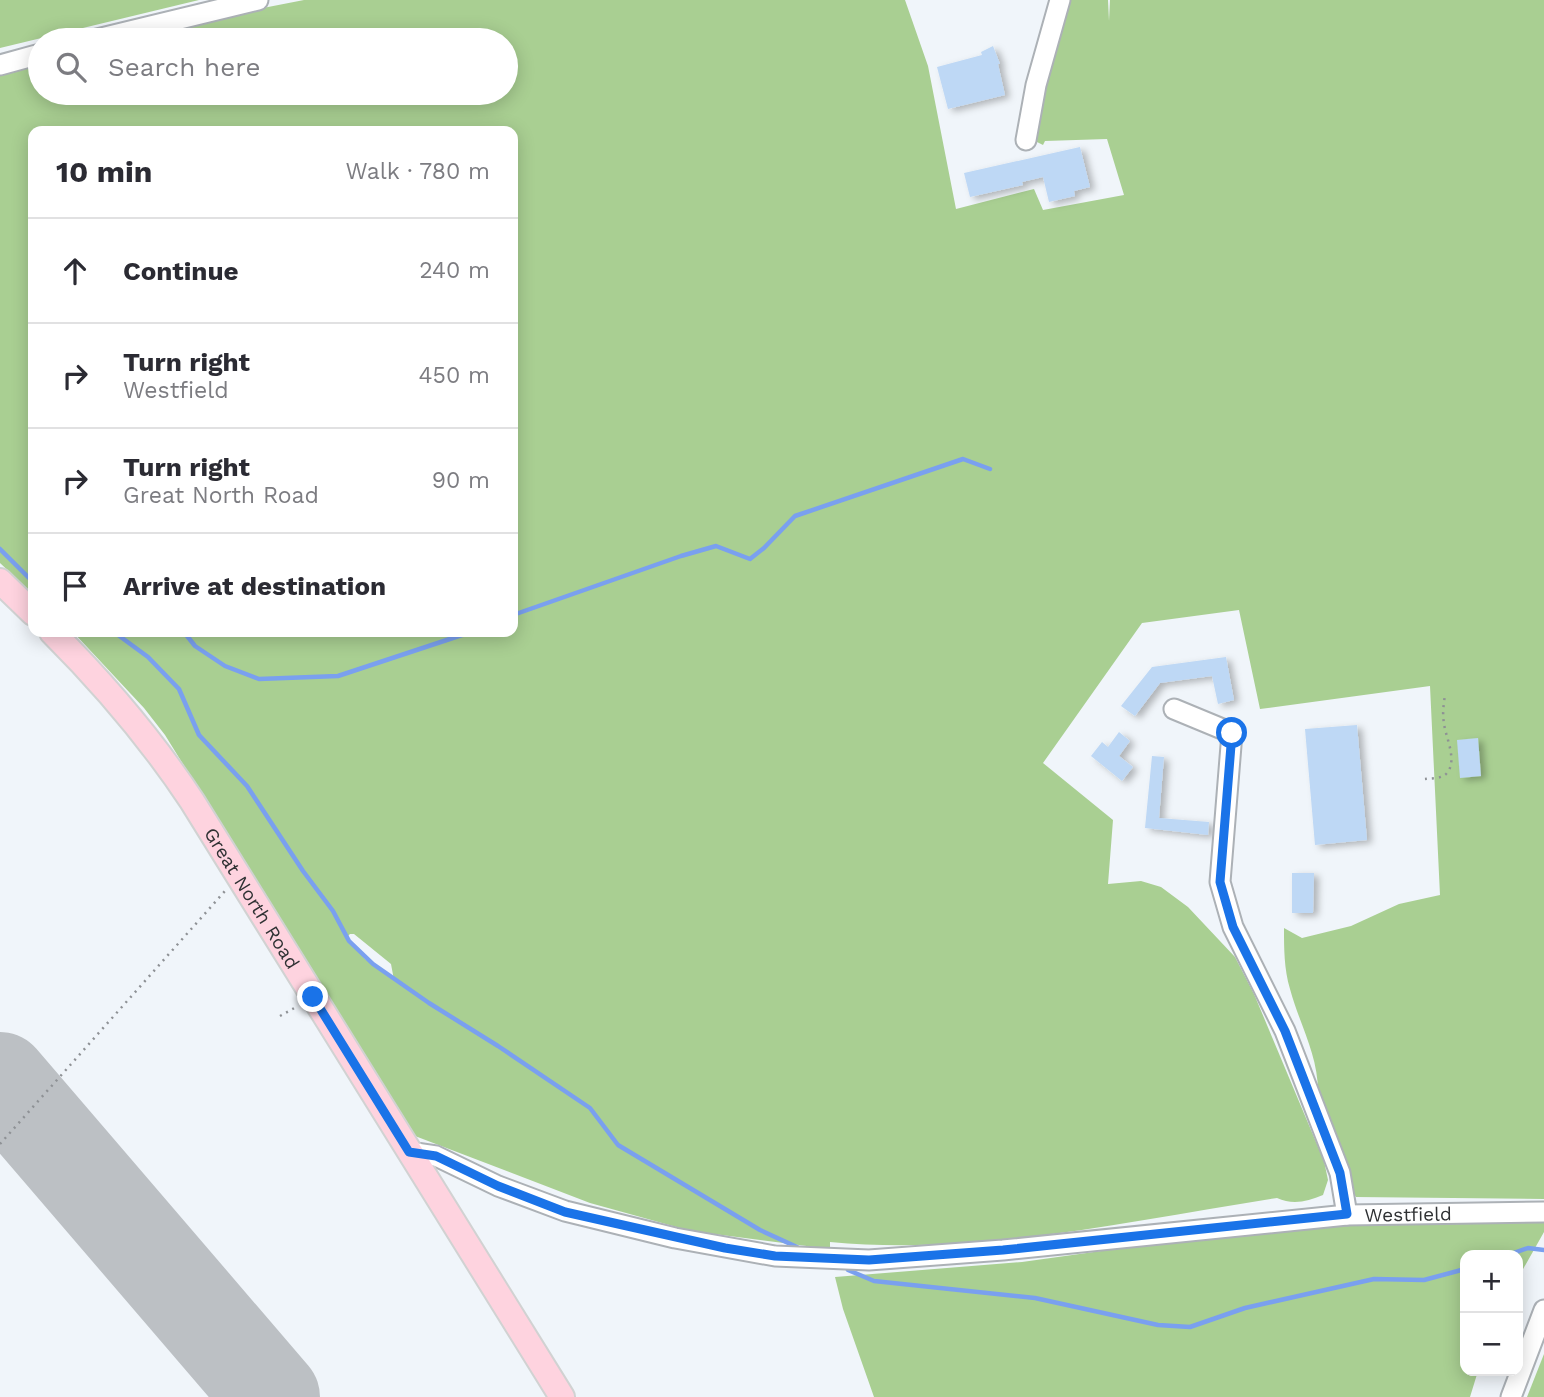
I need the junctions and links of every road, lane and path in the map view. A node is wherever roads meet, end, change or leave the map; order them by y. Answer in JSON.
{"nodes":[{"id":1,"x":258,"y":0,"type":"edge"},
{"id":2,"x":1060,"y":0,"type":"edge"},
{"id":3,"x":142,"y":28,"type":"edge"},
{"id":4,"x":28,"y":57,"type":"edge"},
{"id":5,"x":0,"y":65,"type":"edge"},
{"id":6,"x":1026,"y":140,"type":"dead end"},
{"id":7,"x":0,"y":582,"type":"edge"},
{"id":8,"x":28,"y":608,"type":"edge"},
{"id":9,"x":57,"y":637,"type":"edge"},
{"id":10,"x":1444,"y":694,"type":"dead end"},
{"id":11,"x":1174,"y":709,"type":"dead end"},
{"id":12,"x":1425,"y":779,"type":"dead end"},
{"id":13,"x":239,"y":876,"type":"junction"},
{"id":14,"x":0,"y":1144,"type":"edge"},
{"id":15,"x":409,"y":1152,"type":"junction"},
{"id":16,"x":1544,"y":1212,"type":"edge"},
{"id":17,"x":1347,"y":1214,"type":"junction"},
{"id":18,"x":1544,"y":1310,"type":"edge"},
{"id":19,"x":562,"y":1397,"type":"edge"},
{"id":20,"x":1511,"y":1397,"type":"edge"}],
"edges":[{"from":1,"to":3,"type":"street"},
{"from":2,"to":6,"type":"street"},
{"from":4,"to":5,"type":"street"},
{"from":7,"to":8,"type":"main road"},
{"from":9,"to":13,"type":"main road","name":"Great North Road"},
{"from":10,"to":12,"type":"path"},
{"from":11,"to":17,"type":"street"},
{"from":13,"to":14,"type":"path"},
{"from":13,"to":15,"type":"main road","name":"Great North Road"},
{"from":15,"to":17,"type":"street","name":"Westfield"},
{"from":15,"to":19,"type":"main road","name":"Great North Road"},
{"from":16,"to":17,"type":"street","name":"Westfield"},
{"from":18,"to":20,"type":"street"}]}
